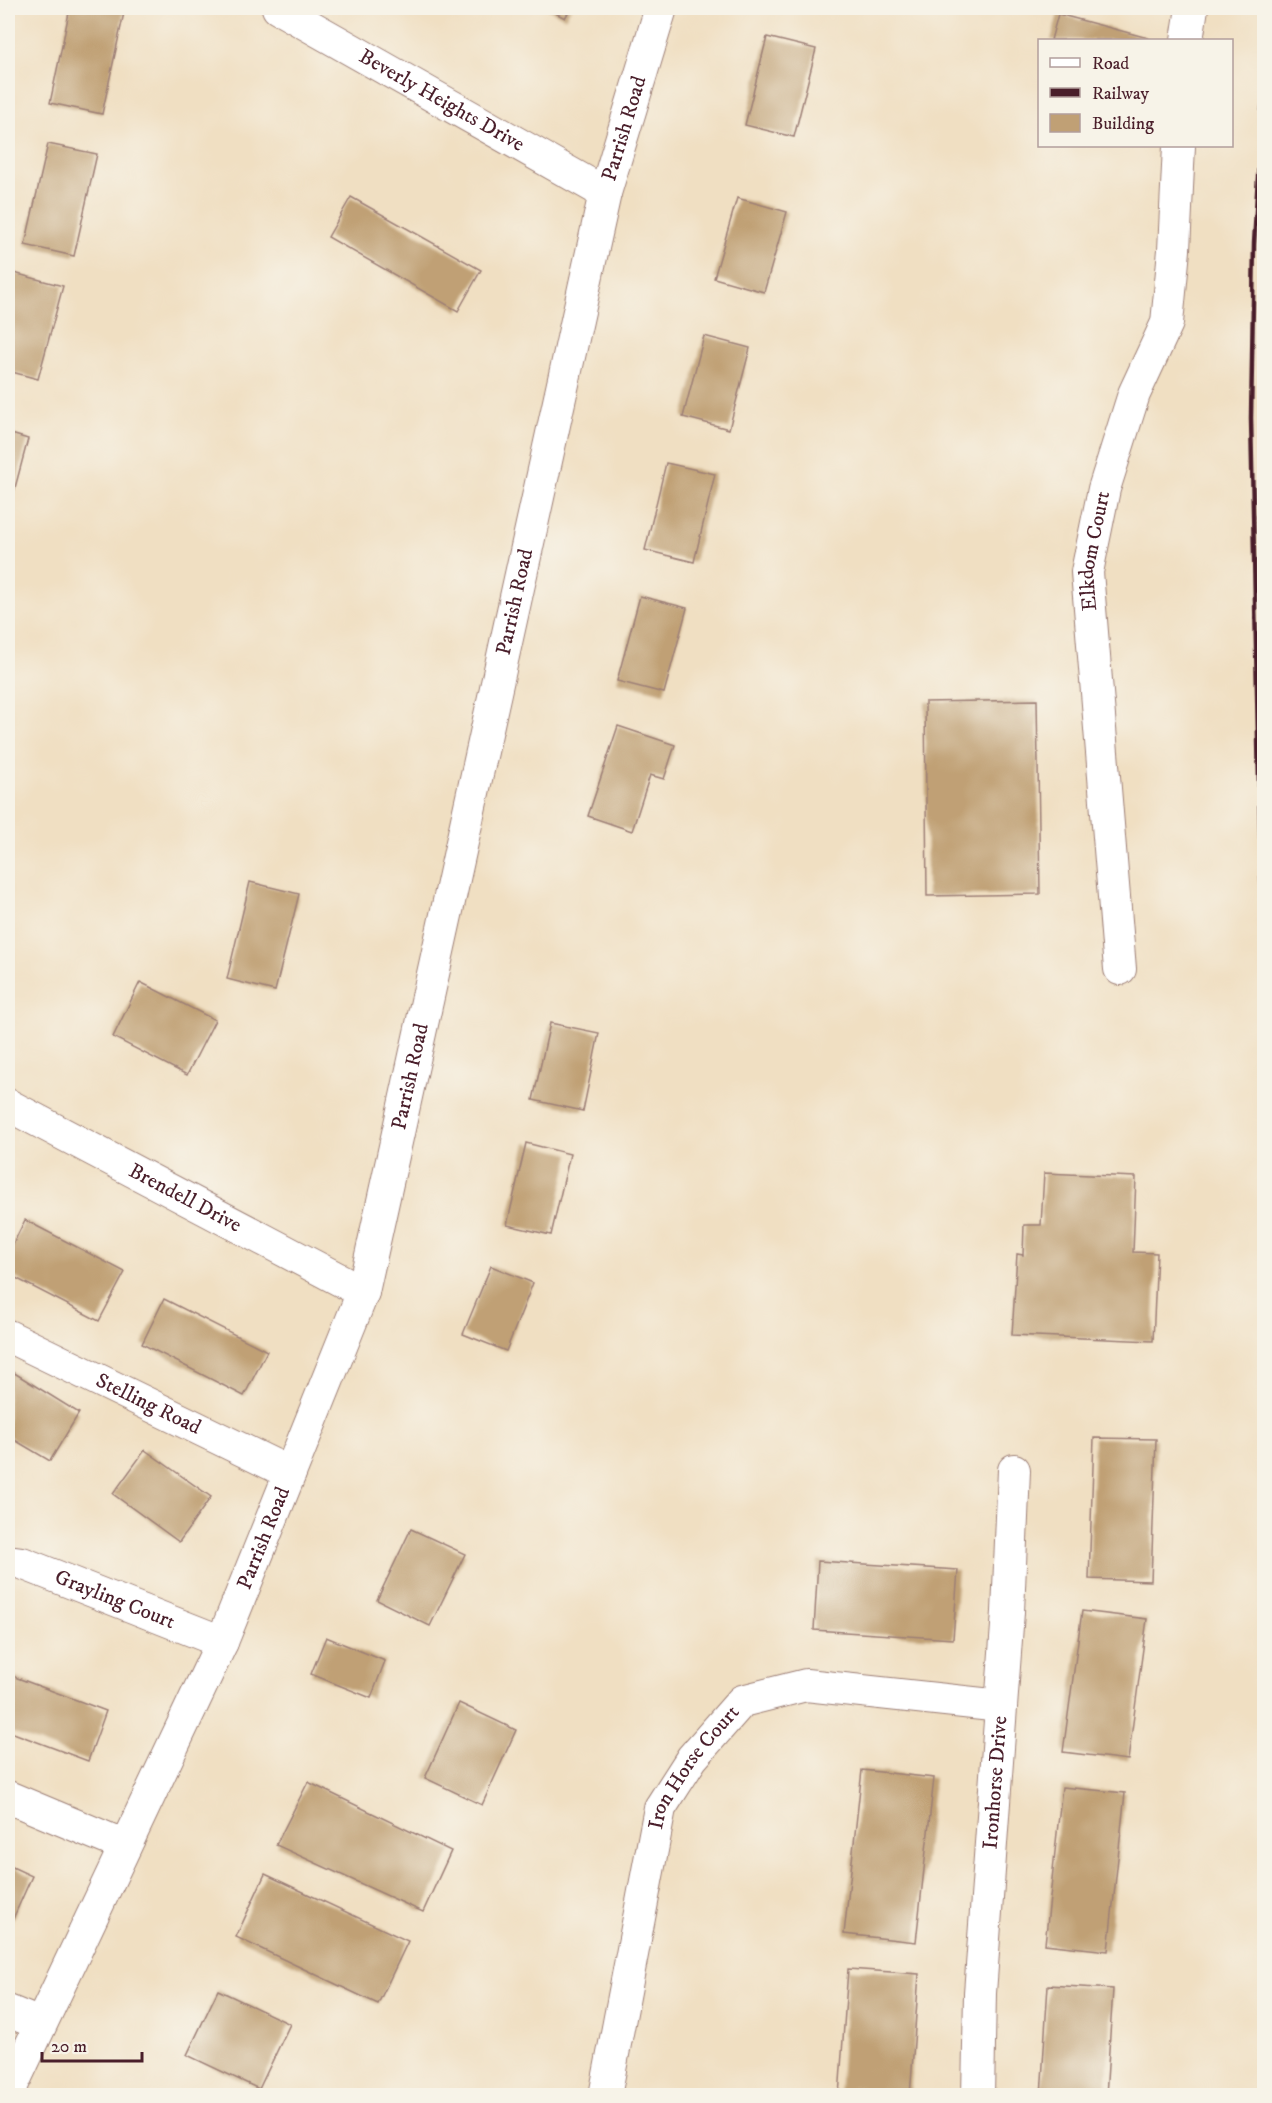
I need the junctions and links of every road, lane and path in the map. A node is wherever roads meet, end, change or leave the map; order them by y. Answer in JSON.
{"nodes":[{"id":1,"x":278,"y":8,"type":"edge"},
{"id":2,"x":661,"y":8,"type":"edge"},
{"id":3,"x":1192,"y":8,"type":"edge"},
{"id":4,"x":1187,"y":39,"type":"edge"},
{"id":5,"x":1179,"y":147,"type":"edge"},
{"id":6,"x":604,"y":193,"type":"junction"},
{"id":7,"x":1120,"y":969,"type":"dead end"},
{"id":8,"x":8,"y":1105,"type":"edge"},
{"id":9,"x":363,"y":1292,"type":"junction"},
{"id":10,"x":8,"y":1336,"type":"edge"},
{"id":11,"x":1014,"y":1470,"type":"dead end"},
{"id":12,"x":290,"y":1473,"type":"junction"},
{"id":13,"x":8,"y":1561,"type":"edge"},
{"id":14,"x":222,"y":1642,"type":"junction"},
{"id":15,"x":1001,"y":1706,"type":"junction"},
{"id":16,"x":8,"y":1797,"type":"edge"},
{"id":17,"x":125,"y":1846,"type":"junction"},
{"id":18,"x":8,"y":2011,"type":"edge"},
{"id":19,"x":40,"y":2024,"type":"junction"},
{"id":20,"x":8,"y":2091,"type":"edge"},
{"id":21,"x":605,"y":2096,"type":"edge"},
{"id":22,"x":978,"y":2096,"type":"edge"}],
"edges":[{"from":1,"to":6,"type":"street","name":"Beverly Heights Drive"},
{"from":2,"to":6,"type":"street","name":"Parrish Road"},
{"from":3,"to":4,"type":"street"},
{"from":5,"to":7,"type":"street","name":"Elkdom Court"},
{"from":6,"to":9,"type":"street","name":"Parrish Road"},
{"from":8,"to":9,"type":"street","name":"Brendell Drive"},
{"from":9,"to":12,"type":"street","name":"Parrish Road"},
{"from":10,"to":12,"type":"street","name":"Stelling Road"},
{"from":11,"to":15,"type":"street","name":"Ironhorse Drive"},
{"from":12,"to":14,"type":"street","name":"Parrish Road"},
{"from":13,"to":14,"type":"street","name":"Grayling Court"},
{"from":14,"to":17,"type":"street","name":"Parrish Road"},
{"from":15,"to":21,"type":"street","name":"Iron Horse Court"},
{"from":15,"to":22,"type":"street","name":"Ironhorse Drive"},
{"from":16,"to":17,"type":"street"},
{"from":17,"to":19,"type":"street","name":"Parrish Road"},
{"from":18,"to":19,"type":"street"},
{"from":19,"to":20,"type":"street","name":"Parrish Road"}]}
